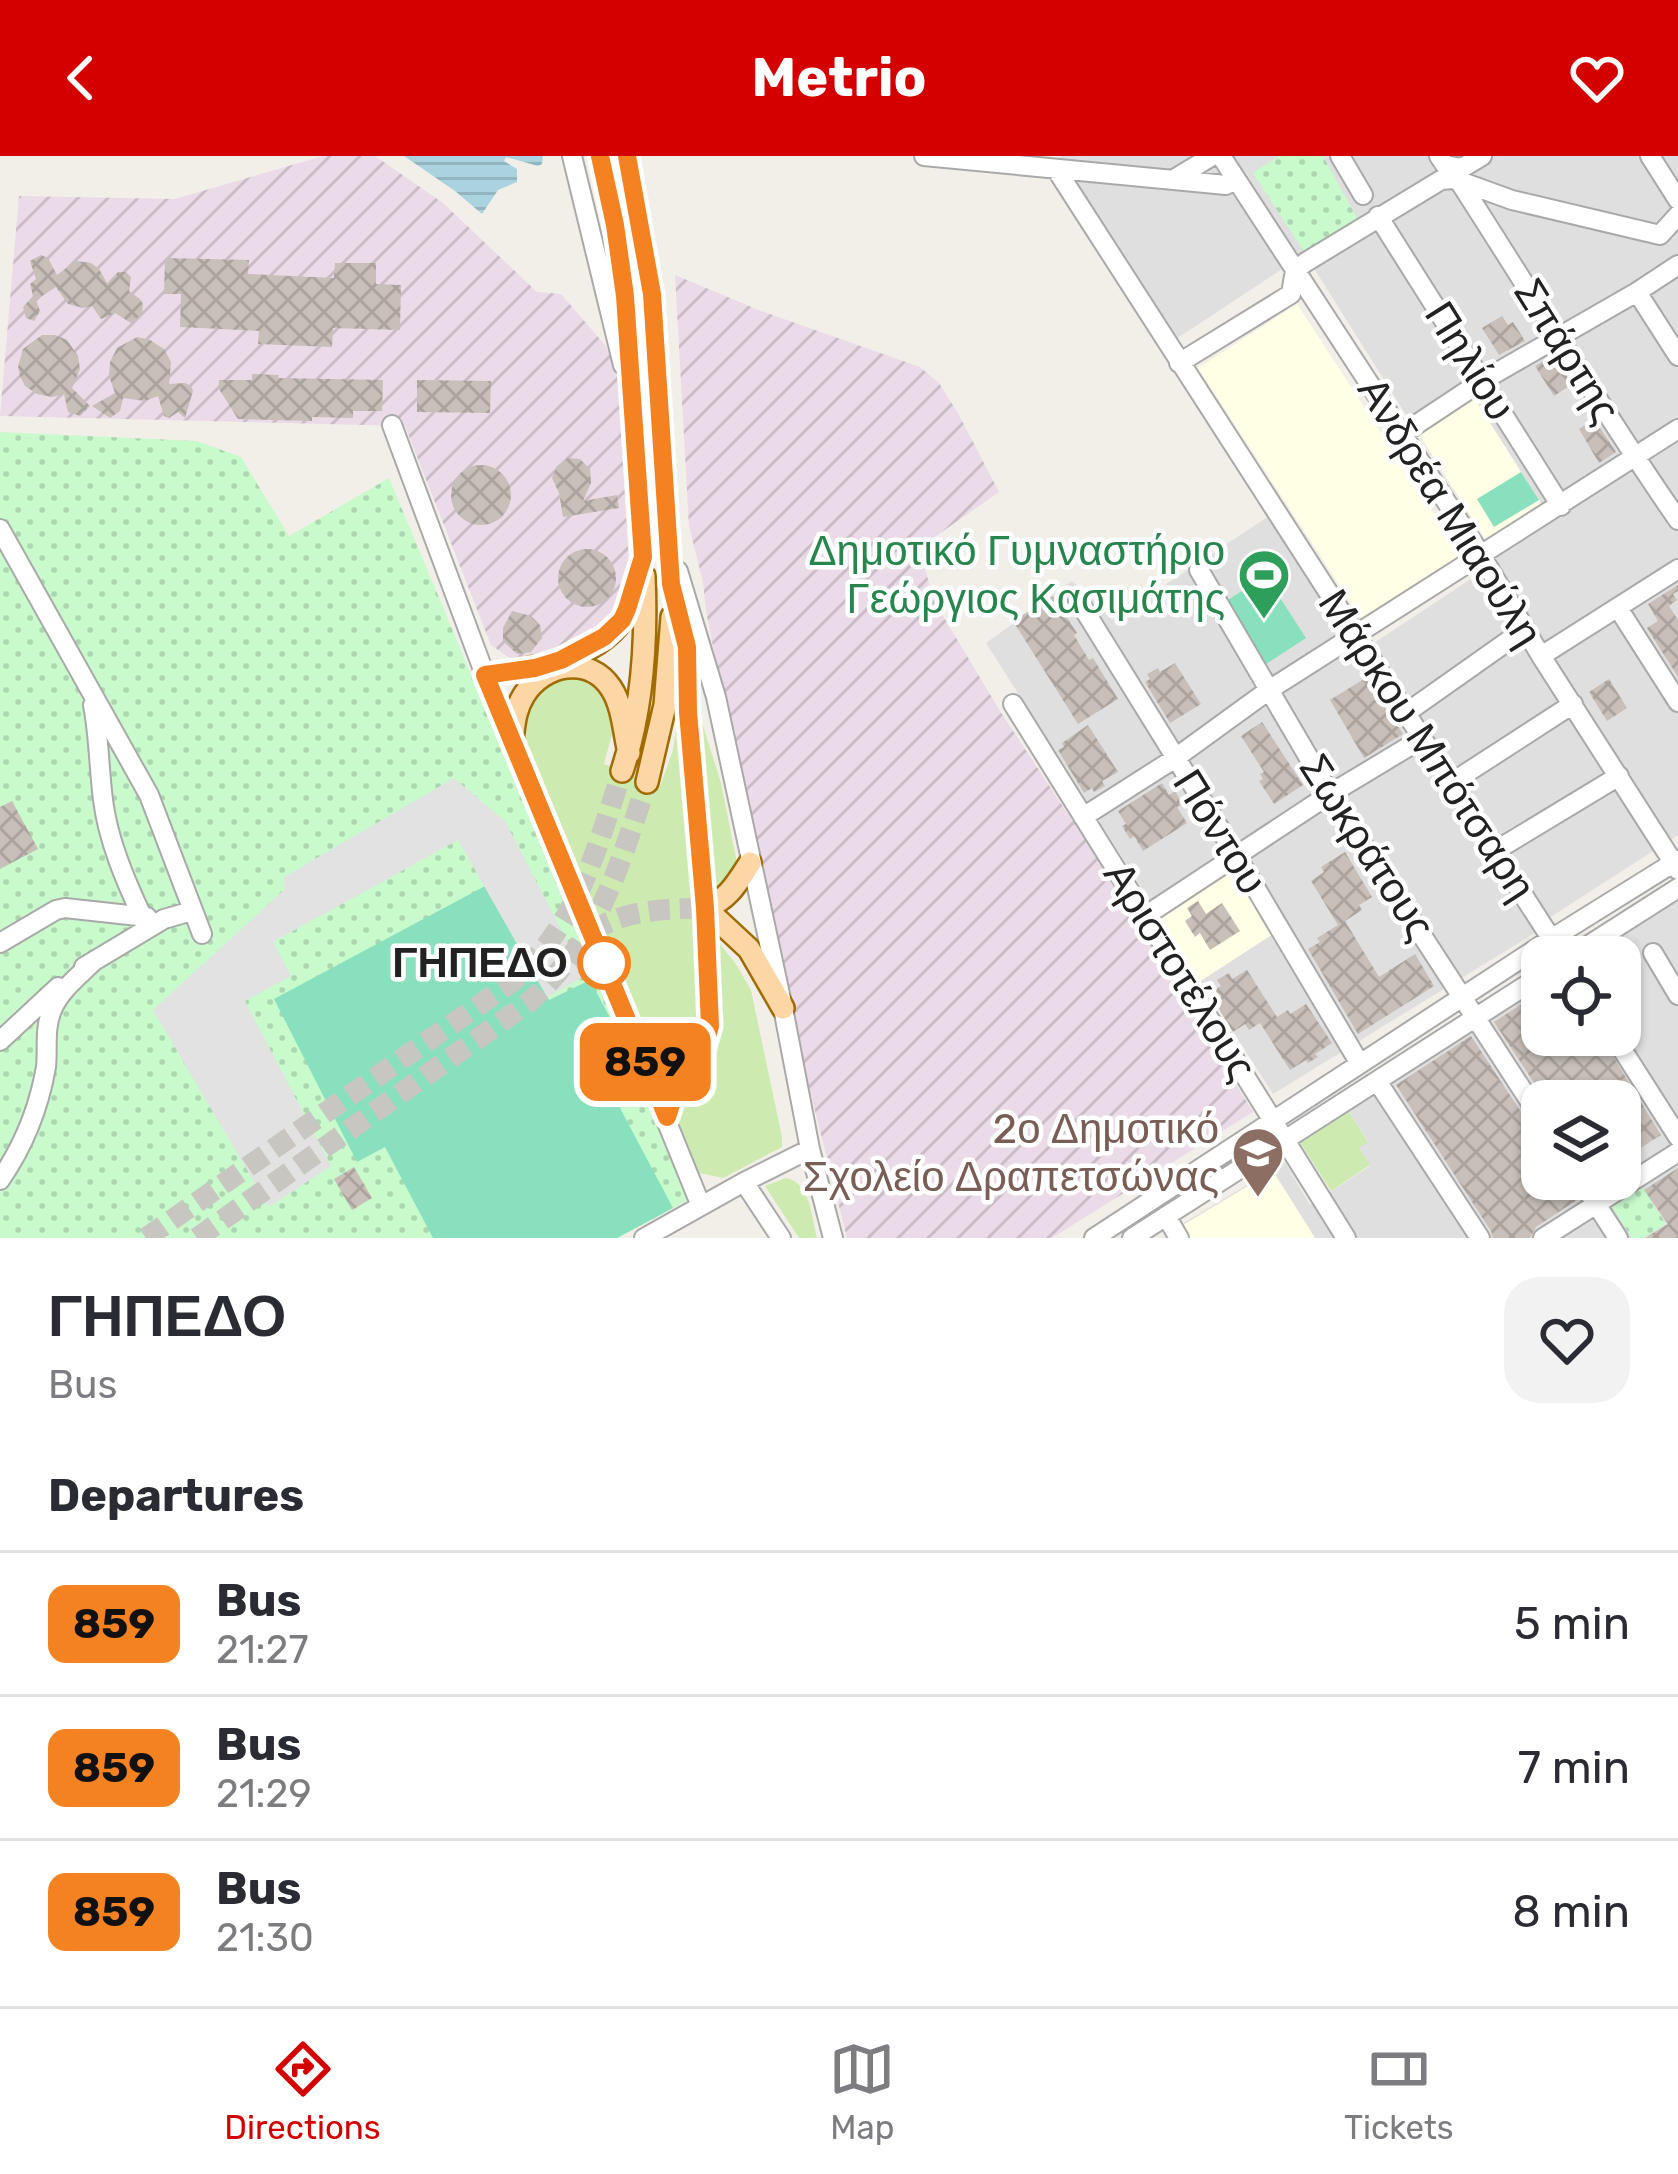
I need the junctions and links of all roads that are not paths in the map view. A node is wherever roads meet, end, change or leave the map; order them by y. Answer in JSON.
{"nodes":[{"id":1,"x":572,"y":156,"type":"edge"},
{"id":2,"x":600,"y":156,"type":"edge"},
{"id":3,"x":627,"y":156,"type":"edge"},
{"id":4,"x":924,"y":156,"type":"edge"},
{"id":5,"x":1340,"y":156,"type":"edge"},
{"id":6,"x":1482,"y":156,"type":"edge"},
{"id":7,"x":1650,"y":156,"type":"edge"},
{"id":8,"x":1223,"y":157,"type":"edge"},
{"id":9,"x":984,"y":158,"type":"edge"},
{"id":10,"x":1042,"y":164,"type":"edge"},
{"id":11,"x":1448,"y":167,"type":"edge"},
{"id":12,"x":1176,"y":178,"type":"junction"},
{"id":13,"x":1236,"y":180,"type":"junction"},
{"id":14,"x":1363,"y":195,"type":"dead end"},
{"id":15,"x":1678,"y":200,"type":"edge"},
{"id":16,"x":1678,"y":215,"type":"edge"},
{"id":17,"x":1378,"y":216,"type":"junction"},
{"id":18,"x":1660,"y":235,"type":"junction"},
{"id":19,"x":1674,"y":267,"type":"edge"},
{"id":20,"x":1295,"y":270,"type":"junction"},
{"id":21,"x":1637,"y":292,"type":"junction"},
{"id":22,"x":1559,"y":335,"type":"junction"},
{"id":23,"x":1678,"y":356,"type":"edge"},
{"id":24,"x":1179,"y":363,"type":"junction"},
{"id":25,"x":1482,"y":381,"type":"junction"},
{"id":26,"x":392,"y":425,"type":"dead end"},
{"id":27,"x":1678,"y":429,"type":"edge"},
{"id":28,"x":1402,"y":434,"type":"junction"},
{"id":29,"x":1635,"y":458,"type":"junction"},
{"id":30,"x":1561,"y":506,"type":"junction"},
{"id":31,"x":1678,"y":520,"type":"edge"},
{"id":32,"x":0,"y":529,"type":"edge"},
{"id":33,"x":1481,"y":555,"type":"junction"},
{"id":34,"x":643,"y":557,"type":"junction"},
{"id":35,"x":1678,"y":569,"type":"edge"},
{"id":36,"x":1199,"y":570,"type":"dead end"},
{"id":37,"x":671,"y":584,"type":"junction"},
{"id":38,"x":1078,"y":599,"type":"dead end"},
{"id":39,"x":1618,"y":608,"type":"junction"},
{"id":40,"x":1525,"y":629,"type":"junction"},
{"id":41,"x":1357,"y":636,"type":"junction"},
{"id":42,"x":1541,"y":656,"type":"junction"},
{"id":43,"x":488,"y":680,"type":"junction"},
{"id":44,"x":527,"y":690,"type":"junction"},
{"id":45,"x":1269,"y":690,"type":"junction"},
{"id":46,"x":92,"y":694,"type":"junction"},
{"id":47,"x":1678,"y":702,"type":"edge"},
{"id":48,"x":1013,"y":704,"type":"dead end"},
{"id":49,"x":1573,"y":704,"type":"junction"},
{"id":50,"x":1406,"y":713,"type":"junction"},
{"id":51,"x":1423,"y":738,"type":"junction"},
{"id":52,"x":512,"y":740,"type":"junction"},
{"id":53,"x":1174,"y":759,"type":"junction"},
{"id":54,"x":1618,"y":776,"type":"junction"},
{"id":55,"x":646,"y":782,"type":"tunnel mouth"},
{"id":56,"x":1451,"y":783,"type":"junction"},
{"id":57,"x":1330,"y":794,"type":"junction"},
{"id":58,"x":1083,"y":817,"type":"junction"},
{"id":59,"x":1495,"y":850,"type":"junction"},
{"id":60,"x":1236,"y":855,"type":"junction"},
{"id":61,"x":750,"y":863,"type":"junction"},
{"id":62,"x":1676,"y":864,"type":"edge"},
{"id":63,"x":1678,"y":888,"type":"edge"},
{"id":64,"x":705,"y":908,"type":"junction"},
{"id":65,"x":192,"y":911,"type":"junction"},
{"id":66,"x":142,"y":916,"type":"junction"},
{"id":67,"x":1145,"y":916,"type":"junction"},
{"id":68,"x":164,"y":920,"type":"junction"},
{"id":69,"x":202,"y":934,"type":"dead end"},
{"id":70,"x":1549,"y":936,"type":"edge"},
{"id":71,"x":1556,"y":936,"type":"edge"},
{"id":72,"x":1601,"y":936,"type":"edge"},
{"id":73,"x":0,"y":944,"type":"edge"},
{"id":74,"x":1653,"y":953,"type":"dead end"},
{"id":75,"x":1521,"y":959,"type":"edge"},
{"id":76,"x":94,"y":960,"type":"junction"},
{"id":77,"x":1521,"y":989,"type":"edge"},
{"id":78,"x":1678,"y":995,"type":"edge"},
{"id":79,"x":1464,"y":996,"type":"junction"},
{"id":80,"x":784,"y":1007,"type":"junction"},
{"id":81,"x":1476,"y":1018,"type":"junction"},
{"id":82,"x":0,"y":1041,"type":"edge"},
{"id":83,"x":642,"y":1055,"type":"junction"},
{"id":84,"x":1626,"y":1056,"type":"edge"},
{"id":85,"x":685,"y":1063,"type":"junction"},
{"id":86,"x":1360,"y":1064,"type":"junction"},
{"id":87,"x":1377,"y":1081,"type":"junction"},
{"id":88,"x":1521,"y":1088,"type":"edge"},
{"id":89,"x":667,"y":1117,"type":"junction"},
{"id":90,"x":1274,"y":1121,"type":"junction"},
{"id":91,"x":1678,"y":1137,"type":"edge"},
{"id":92,"x":1285,"y":1140,"type":"junction"},
{"id":93,"x":811,"y":1149,"type":"junction"},
{"id":94,"x":1678,"y":1152,"type":"edge"},
{"id":95,"x":0,"y":1180,"type":"edge"},
{"id":96,"x":744,"y":1182,"type":"junction"},
{"id":97,"x":1593,"y":1200,"type":"edge"},
{"id":98,"x":1596,"y":1204,"type":"junction"},
{"id":99,"x":701,"y":1206,"type":"junction"},
{"id":100,"x":1166,"y":1216,"type":"junction"},
{"id":101,"x":651,"y":1236,"type":"edge"},
{"id":102,"x":781,"y":1238,"type":"edge"},
{"id":103,"x":833,"y":1238,"type":"edge"},
{"id":104,"x":1094,"y":1238,"type":"edge"},
{"id":105,"x":1132,"y":1238,"type":"edge"},
{"id":106,"x":1180,"y":1238,"type":"edge"},
{"id":107,"x":1346,"y":1238,"type":"edge"},
{"id":108,"x":1480,"y":1238,"type":"edge"},
{"id":109,"x":1543,"y":1238,"type":"edge"},
{"id":110,"x":1618,"y":1238,"type":"edge"}],
"edges":[{"from":1,"to":61,"type":"street"},
{"from":2,"to":34,"type":"main road","bridge":true},
{"from":3,"to":37,"type":"main road","bridge":true},
{"from":4,"to":9,"type":"street"},
{"from":5,"to":14,"type":"street"},
{"from":6,"to":11,"type":"street"},
{"from":7,"to":15,"type":"street"},
{"from":8,"to":12,"type":"street"},
{"from":8,"to":13,"type":"street","name":"Ανδρέα Μιαούλη"},
{"from":9,"to":10,"type":"street"},
{"from":10,"to":12,"type":"street"},
{"from":10,"to":24,"type":"street","name":"Μάρκου Μπότσαρη"},
{"from":11,"to":17,"type":"street"},
{"from":11,"to":18,"type":"street"},
{"from":11,"to":22,"type":"street","name":"Σπάρτης"},
{"from":12,"to":13,"type":"street"},
{"from":13,"to":20,"type":"street","name":"Ανδρέα Μιαούλη"},
{"from":16,"to":18,"type":"street"},
{"from":17,"to":20,"type":"street"},
{"from":17,"to":25,"type":"street","name":"Πηλίου"},
{"from":18,"to":19,"type":"street"},
{"from":19,"to":21,"type":"street"},
{"from":20,"to":24,"type":"street"},
{"from":20,"to":28,"type":"street","name":"Ανδρέα Μιαούλη"},
{"from":21,"to":22,"type":"street"},
{"from":21,"to":23,"type":"street"},
{"from":22,"to":25,"type":"street"},
{"from":22,"to":29,"type":"street","name":"Σπάρτης"},
{"from":24,"to":41,"type":"street","name":"Μάρκου Μπότσαρη"},
{"from":25,"to":28,"type":"street"},
{"from":25,"to":30,"type":"street","name":"Πηλίου"},
{"from":26,"to":43,"type":"street"},
{"from":27,"to":29,"type":"street"},
{"from":28,"to":33,"type":"street","name":"Ανδρέα Μιαούλη"},
{"from":29,"to":30,"type":"street"},
{"from":29,"to":31,"type":"street","name":"Σπάρτης"},
{"from":30,"to":33,"type":"street"},
{"from":32,"to":46,"type":"street"},
{"from":33,"to":40,"type":"street","name":"Ανδρέα Μιαούλη"},
{"from":33,"to":41,"type":"street"},
{"from":34,"to":43,"type":"main road"},
{"from":34,"to":44,"type":"main road"},
{"from":35,"to":39,"type":"street"},
{"from":36,"to":45,"type":"street","name":"Σωκράτους"},
{"from":37,"to":55,"type":"main road"},
{"from":37,"to":64,"type":"main road"},
{"from":38,"to":53,"type":"street","name":"Πόντου"},
{"from":39,"to":42,"type":"street"},
{"from":39,"to":47,"type":"street"},
{"from":40,"to":42,"type":"street","name":"Ανδρέα Μιαούλη"},
{"from":40,"to":50,"type":"street"},
{"from":41,"to":45,"type":"street"},
{"from":41,"to":50,"type":"street","name":"Μάρκου Μπότσαρη"},
{"from":42,"to":49,"type":"street","name":"Ανδρέα Μιαούλη"},
{"from":43,"to":44,"type":"main road"},
{"from":43,"to":52,"type":"street"},
{"from":44,"to":52,"type":"main road"},
{"from":45,"to":53,"type":"street"},
{"from":45,"to":57,"type":"street","name":"Σωκράτους"},
{"from":46,"to":65,"type":"street"},
{"from":46,"to":66,"type":"street"},
{"from":48,"to":58,"type":"street","name":"Αριστοτέλους"},
{"from":49,"to":54,"type":"street","name":"Ανδρέα Μιαούλη"},
{"from":49,"to":56,"type":"street"},
{"from":50,"to":51,"type":"street","name":"Μάρκου Μπότσαρη"},
{"from":51,"to":56,"type":"street","name":"Μάρκου Μπότσαρη"},
{"from":51,"to":57,"type":"street"},
{"from":52,"to":83,"type":"street"},
{"from":53,"to":58,"type":"street"},
{"from":53,"to":60,"type":"street","name":"Πόντου"},
{"from":54,"to":59,"type":"street"},
{"from":54,"to":62,"type":"street","name":"Ανδρέα Μιαούλη"},
{"from":56,"to":59,"type":"street","name":"Μάρκου Μπότσαρη"},
{"from":57,"to":60,"type":"street"},
{"from":57,"to":79,"type":"street","name":"Σωκράτους"},
{"from":58,"to":67,"type":"street","name":"Αριστοτέλους"},
{"from":59,"to":70,"type":"street","name":"Μάρκου Μπότσαρη"},
{"from":60,"to":67,"type":"street"},
{"from":60,"to":86,"type":"street","name":"Πόντου"},
{"from":61,"to":64,"type":"main road"},
{"from":61,"to":80,"type":"street"},
{"from":62,"to":71,"type":"street"},
{"from":63,"to":72,"type":"street"},
{"from":64,"to":80,"type":"main road"},
{"from":64,"to":85,"type":"main road"},
{"from":65,"to":68,"type":"street"},
{"from":65,"to":69,"type":"street"},
{"from":66,"to":68,"type":"street"},
{"from":66,"to":73,"type":"street"},
{"from":67,"to":90,"type":"street","name":"Αριστοτέλους"},
{"from":68,"to":76,"type":"street"},
{"from":74,"to":78,"type":"street"},
{"from":75,"to":79,"type":"street"},
{"from":76,"to":82,"type":"street"},
{"from":76,"to":95,"type":"street"},
{"from":77,"to":81,"type":"street"},
{"from":79,"to":81,"type":"street","name":"Σωκράτους"},
{"from":79,"to":86,"type":"street"},
{"from":80,"to":93,"type":"street"},
{"from":81,"to":87,"type":"street"},
{"from":81,"to":88,"type":"street","name":"Σωκράτους"},
{"from":83,"to":85,"type":"main road"},
{"from":83,"to":89,"type":"street"},
{"from":84,"to":91,"type":"street"},
{"from":85,"to":89,"type":"main road"},
{"from":86,"to":90,"type":"street"},
{"from":87,"to":92,"type":"street"},
{"from":87,"to":108,"type":"street"},
{"from":89,"to":99,"type":"street"},
{"from":90,"to":92,"type":"street","name":"Αριστοτέλους"},
{"from":90,"to":104,"type":"street"},
{"from":92,"to":100,"type":"street"},
{"from":92,"to":107,"type":"street","name":"Αριστοτέλους"},
{"from":93,"to":96,"type":"street"},
{"from":93,"to":103,"type":"street"},
{"from":94,"to":98,"type":"street"},
{"from":96,"to":99,"type":"street"},
{"from":96,"to":102,"type":"street"},
{"from":97,"to":98,"type":"street"},
{"from":98,"to":109,"type":"street"},
{"from":98,"to":110,"type":"street"},
{"from":99,"to":101,"type":"street"},
{"from":100,"to":105,"type":"street"},
{"from":100,"to":106,"type":"street"}]}
